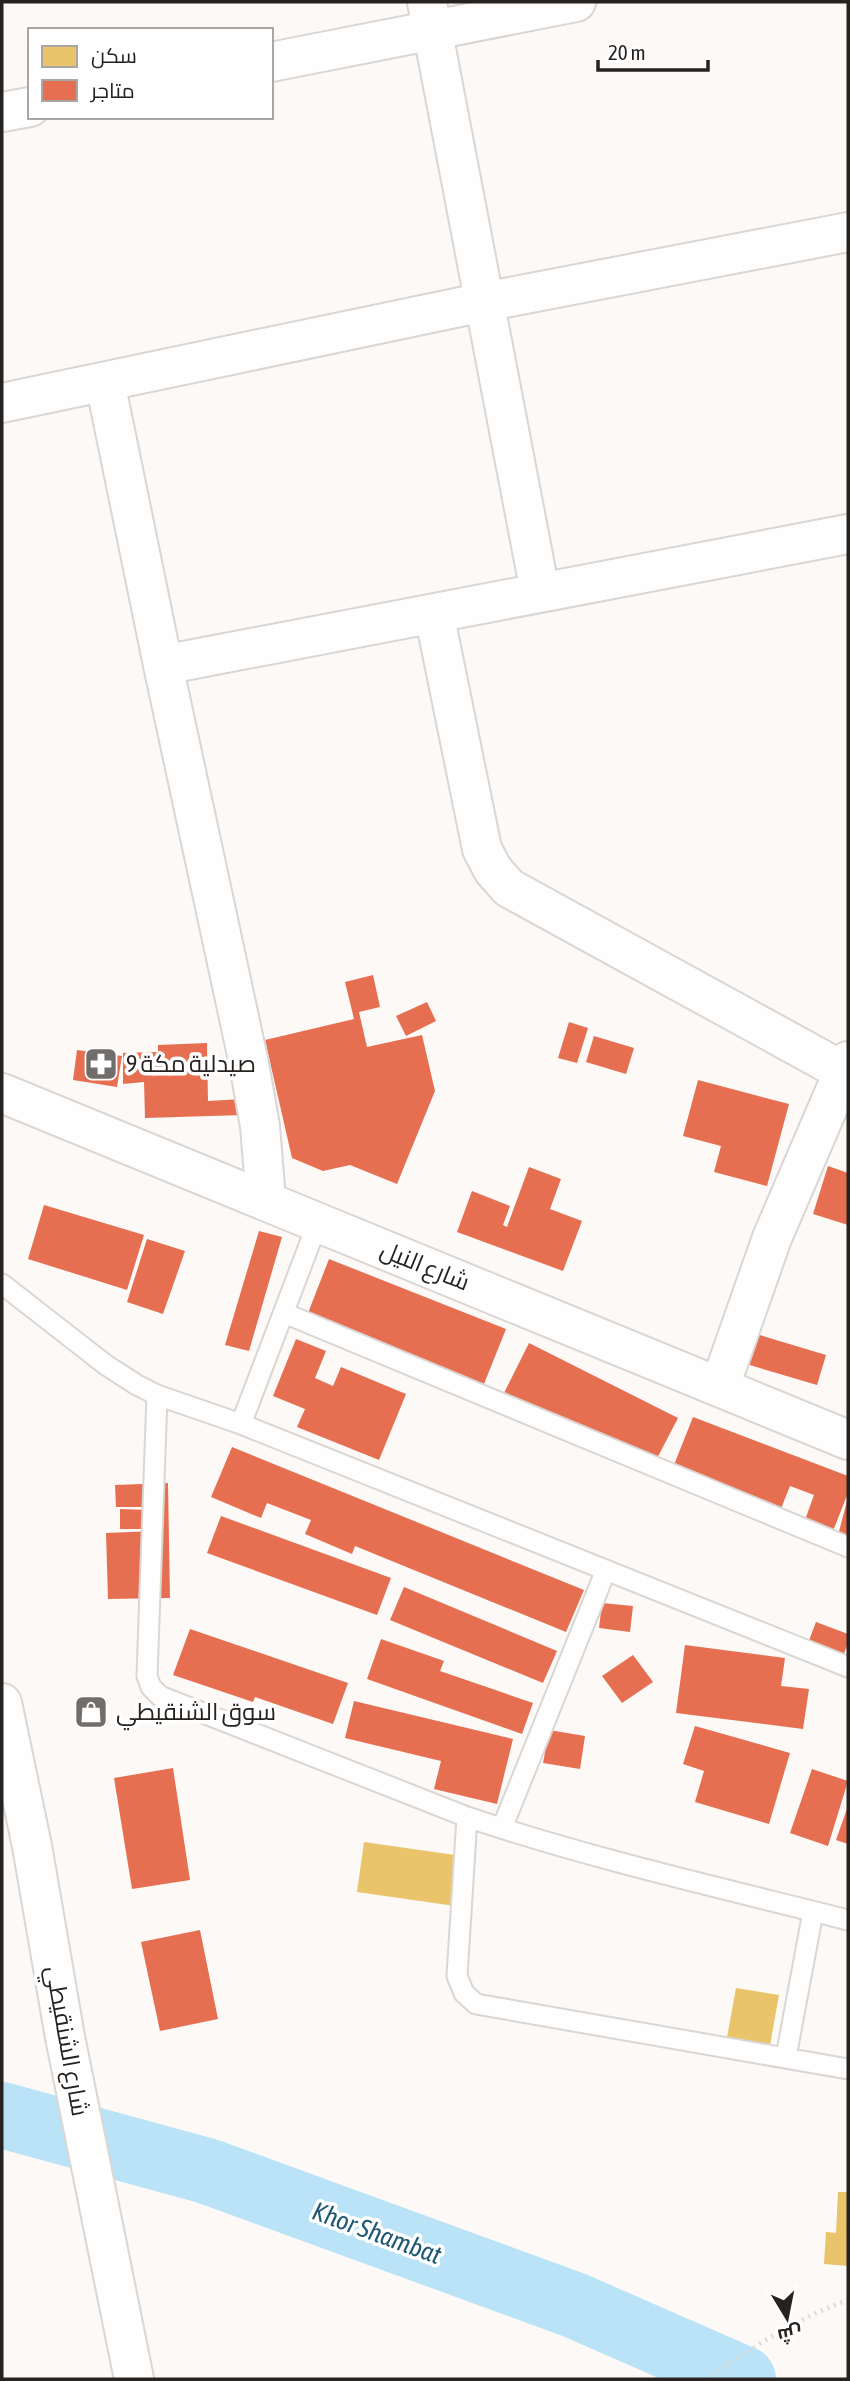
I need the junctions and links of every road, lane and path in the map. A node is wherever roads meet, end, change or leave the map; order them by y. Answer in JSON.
{"nodes":[{"id":1,"x":576,"y":2,"type":"edge"},
{"id":2,"x":430,"y":17,"type":"edge"},
{"id":3,"x":273,"y":61,"type":"edge"},
{"id":4,"x":28,"y":107,"type":"edge"},
{"id":5,"x":2,"y":112,"type":"edge"},
{"id":6,"x":848,"y":232,"type":"edge"},
{"id":7,"x":484,"y":302,"type":"junction"},
{"id":8,"x":105,"y":382,"type":"junction"},
{"id":9,"x":2,"y":404,"type":"edge"},
{"id":10,"x":848,"y":534,"type":"edge"},
{"id":11,"x":540,"y":592,"type":"junction"},
{"id":12,"x":433,"y":613,"type":"junction"},
{"id":13,"x":163,"y":665,"type":"junction"},
{"id":14,"x":846,"y":1069,"type":"edge"},
{"id":15,"x":2,"y":1093,"type":"edge"},
{"id":16,"x":266,"y":1201,"type":"junction"},
{"id":17,"x":318,"y":1222,"type":"junction"},
{"id":18,"x":2,"y":1284,"type":"edge"},
{"id":19,"x":284,"y":1313,"type":"junction"},
{"id":20,"x":720,"y":1386,"type":"junction"},
{"id":21,"x":158,"y":1395,"type":"junction"},
{"id":22,"x":241,"y":1424,"type":"junction"},
{"id":23,"x":848,"y":1440,"type":"edge"},
{"id":24,"x":848,"y":1547,"type":"edge"},
{"id":25,"x":606,"y":1570,"type":"junction"},
{"id":26,"x":848,"y":1667,"type":"edge"},
{"id":27,"x":2,"y":1703,"type":"edge"},
{"id":28,"x":467,"y":1817,"type":"junction"},
{"id":29,"x":502,"y":1828,"type":"junction"},
{"id":30,"x":813,"y":1912,"type":"junction"},
{"id":31,"x":848,"y":1920,"type":"edge"},
{"id":32,"x":786,"y":2057,"type":"junction"},
{"id":33,"x":848,"y":2069,"type":"edge"},
{"id":34,"x":848,"y":2300,"type":"edge"},
{"id":35,"x":134,"y":2379,"type":"edge"},
{"id":36,"x":707,"y":2379,"type":"edge"}],
"edges":[{"from":1,"to":2,"type":"street"},
{"from":2,"to":3,"type":"street"},
{"from":2,"to":7,"type":"street"},
{"from":4,"to":5,"type":"street"},
{"from":6,"to":7,"type":"street"},
{"from":7,"to":8,"type":"street"},
{"from":7,"to":11,"type":"street"},
{"from":8,"to":9,"type":"street"},
{"from":8,"to":13,"type":"street"},
{"from":10,"to":11,"type":"street"},
{"from":11,"to":12,"type":"street"},
{"from":12,"to":13,"type":"street"},
{"from":12,"to":14,"type":"street"},
{"from":13,"to":16,"type":"street"},
{"from":14,"to":20,"type":"street"},
{"from":15,"to":16,"type":"street","name":"شارع النيل"},
{"from":16,"to":17,"type":"street","name":"شارع النيل"},
{"from":17,"to":19,"type":"lane"},
{"from":17,"to":20,"type":"street","name":"شارع النيل"},
{"from":18,"to":21,"type":"lane"},
{"from":19,"to":22,"type":"lane"},
{"from":19,"to":24,"type":"lane"},
{"from":20,"to":23,"type":"street","name":"شارع النيل"},
{"from":21,"to":22,"type":"lane"},
{"from":21,"to":28,"type":"lane"},
{"from":22,"to":25,"type":"lane"},
{"from":25,"to":26,"type":"lane"},
{"from":25,"to":29,"type":"lane"},
{"from":27,"to":35,"type":"street","name":"شارع الشنقيطي"},
{"from":28,"to":29,"type":"lane"},
{"from":28,"to":32,"type":"lane"},
{"from":29,"to":30,"type":"lane"},
{"from":30,"to":31,"type":"lane"},
{"from":30,"to":32,"type":"lane"},
{"from":32,"to":33,"type":"lane"},
{"from":34,"to":36,"type":"path"}]}
